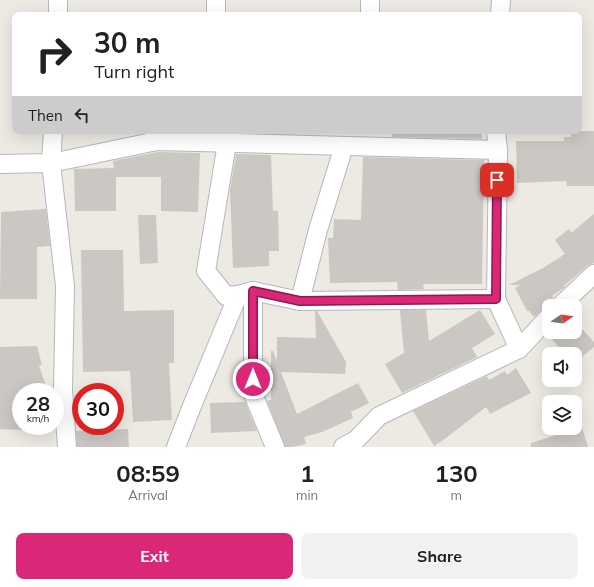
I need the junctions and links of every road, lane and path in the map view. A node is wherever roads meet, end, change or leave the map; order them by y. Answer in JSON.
{"nodes":[{"id":1,"x":58,"y":0,"type":"edge"},
{"id":2,"x":216,"y":0,"type":"edge"},
{"id":3,"x":370,"y":0,"type":"edge"},
{"id":4,"x":501,"y":0,"type":"edge"},
{"id":5,"x":58,"y":12,"type":"edge"},
{"id":6,"x":216,"y":12,"type":"edge"},
{"id":7,"x":370,"y":12,"type":"edge"},
{"id":8,"x":500,"y":12,"type":"edge"},
{"id":9,"x":53,"y":134,"type":"edge"},
{"id":10,"x":496,"y":134,"type":"edge"},
{"id":11,"x":220,"y":139,"type":"edge"},
{"id":12,"x":366,"y":139,"type":"edge"},
{"id":13,"x":344,"y":146,"type":"junction"},
{"id":14,"x":498,"y":150,"type":"junction"},
{"id":15,"x":51,"y":163,"type":"junction"},
{"id":16,"x":0,"y":164,"type":"edge"},
{"id":17,"x":594,"y":274,"type":"edge"},
{"id":18,"x":246,"y":293,"type":"junction"},
{"id":19,"x":496,"y":299,"type":"junction"},
{"id":20,"x":567,"y":299,"type":"edge"},
{"id":21,"x":300,"y":301,"type":"junction"},
{"id":22,"x":542,"y":325,"type":"edge"},
{"id":23,"x":519,"y":349,"type":"junction"},
{"id":24,"x":352,"y":445,"type":"edge"},
{"id":25,"x":67,"y":447,"type":"edge"},
{"id":26,"x":176,"y":447,"type":"edge"},
{"id":27,"x":275,"y":447,"type":"edge"}],
"edges":[{"from":1,"to":5,"type":"street"},
{"from":2,"to":6,"type":"street"},
{"from":3,"to":7,"type":"street"},
{"from":4,"to":8,"type":"street"},
{"from":9,"to":15,"type":"street"},
{"from":10,"to":14,"type":"street"},
{"from":11,"to":13,"type":"street"},
{"from":11,"to":15,"type":"street"},
{"from":11,"to":18,"type":"street"},
{"from":12,"to":13,"type":"street"},
{"from":12,"to":14,"type":"street"},
{"from":13,"to":21,"type":"street"},
{"from":14,"to":19,"type":"street"},
{"from":15,"to":16,"type":"street"},
{"from":15,"to":25,"type":"street"},
{"from":17,"to":20,"type":"street"},
{"from":18,"to":21,"type":"street"},
{"from":18,"to":26,"type":"street"},
{"from":18,"to":27,"type":"street"},
{"from":19,"to":21,"type":"street"},
{"from":19,"to":23,"type":"street"},
{"from":22,"to":23,"type":"street"},
{"from":23,"to":24,"type":"street"}]}
